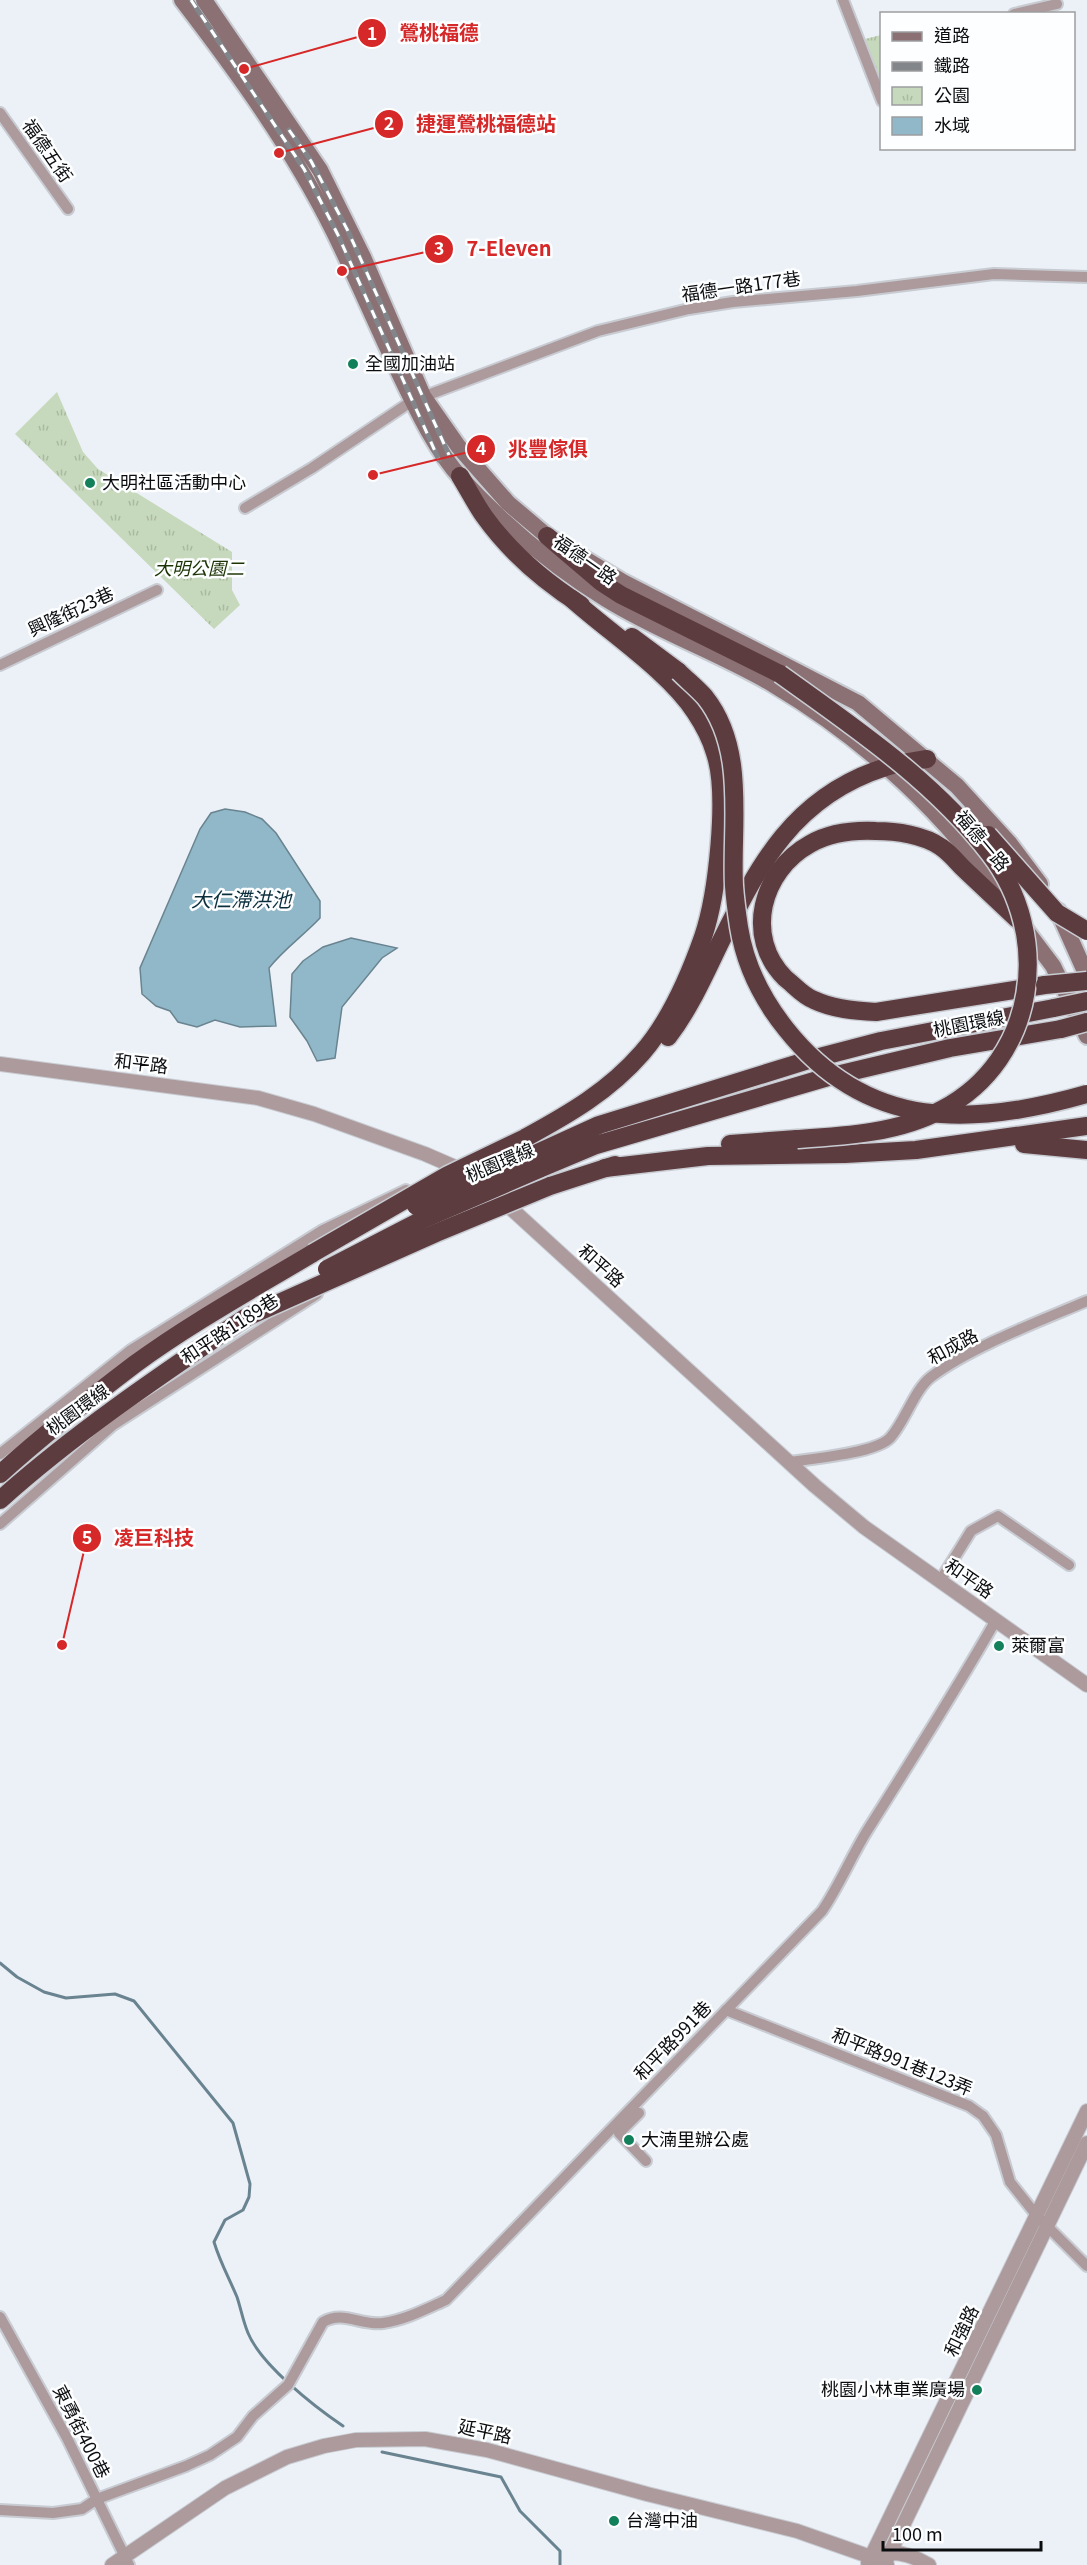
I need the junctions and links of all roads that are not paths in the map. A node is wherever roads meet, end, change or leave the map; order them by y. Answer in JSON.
{"nodes":[{"id":1,"x":182,"y":0,"type":"edge"},
{"id":2,"x":204,"y":0,"type":"edge"},
{"id":3,"x":843,"y":0,"type":"edge"},
{"id":4,"x":1058,"y":6,"type":"edge"},
{"id":5,"x":1025,"y":12,"type":"edge"},
{"id":6,"x":880,"y":96,"type":"edge"},
{"id":7,"x":0,"y":113,"type":"edge"},
{"id":8,"x":68,"y":209,"type":"dead end"},
{"id":9,"x":1087,"y":277,"type":"edge"},
{"id":10,"x":418,"y":398,"type":"junction"},
{"id":11,"x":460,"y":476,"type":"junction"},
{"id":12,"x":245,"y":508,"type":"dead end"},
{"id":13,"x":547,"y":536,"type":"junction"},
{"id":14,"x":157,"y":590,"type":"dead end"},
{"id":15,"x":572,"y":599,"type":"junction"},
{"id":16,"x":0,"y":665,"type":"edge"},
{"id":17,"x":780,"y":674,"type":"junction"},
{"id":18,"x":892,"y":730,"type":"junction"},
{"id":19,"x":864,"y":750,"type":"junction"},
{"id":20,"x":927,"y":759,"type":"junction"},
{"id":21,"x":886,"y":767,"type":"junction"},
{"id":22,"x":1017,"y":919,"type":"junction"},
{"id":23,"x":1087,"y":931,"type":"edge"},
{"id":24,"x":1087,"y":976,"type":"edge"},
{"id":25,"x":1087,"y":981,"type":"edge"},
{"id":26,"x":1087,"y":1000,"type":"edge"},
{"id":27,"x":1087,"y":1022,"type":"edge"},
{"id":28,"x":1087,"y":1036,"type":"edge"},
{"id":29,"x":0,"y":1064,"type":"edge"},
{"id":30,"x":1087,"y":1094,"type":"edge"},
{"id":31,"x":1087,"y":1126,"type":"edge"},
{"id":32,"x":968,"y":1144,"type":"junction"},
{"id":33,"x":1087,"y":1150,"type":"edge"},
{"id":34,"x":533,"y":1154,"type":"junction"},
{"id":35,"x":454,"y":1167,"type":"junction"},
{"id":36,"x":605,"y":1168,"type":"junction"},
{"id":37,"x":505,"y":1203,"type":"junction"},
{"id":38,"x":1087,"y":1301,"type":"edge"},
{"id":39,"x":246,"y":1318,"type":"junction"},
{"id":40,"x":0,"y":1454,"type":"edge"},
{"id":41,"x":789,"y":1462,"type":"junction"},
{"id":42,"x":0,"y":1474,"type":"edge"},
{"id":43,"x":0,"y":1500,"type":"edge"},
{"id":44,"x":0,"y":1524,"type":"edge"},
{"id":45,"x":1069,"y":1566,"type":"dead end"},
{"id":46,"x":940,"y":1581,"type":"junction"},
{"id":47,"x":996,"y":1620,"type":"junction"},
{"id":48,"x":1086,"y":1682,"type":"edge"},
{"id":49,"x":726,"y":2010,"type":"junction"},
{"id":50,"x":1087,"y":2111,"type":"edge"},
{"id":51,"x":639,"y":2113,"type":"dead end"},
{"id":52,"x":1087,"y":2143,"type":"edge"},
{"id":53,"x":646,"y":2161,"type":"dead end"},
{"id":54,"x":1042,"y":2221,"type":"junction"},
{"id":55,"x":1087,"y":2266,"type":"edge"},
{"id":56,"x":0,"y":2317,"type":"edge"},
{"id":57,"x":97,"y":2499,"type":"junction"},
{"id":58,"x":0,"y":2510,"type":"edge"},
{"id":59,"x":127,"y":2561,"type":"edge"},
{"id":60,"x":869,"y":2561,"type":"edge"},
{"id":61,"x":886,"y":2561,"type":"edge"},
{"id":62,"x":112,"y":2565,"type":"edge"},
{"id":63,"x":929,"y":2565,"type":"edge"}],
"edges":[{"from":1,"to":10,"type":"main road","name":"福德一路"},
{"from":2,"to":10,"type":"main road","name":"福德一路"},
{"from":3,"to":6,"type":"street"},
{"from":4,"to":5,"type":"street"},
{"from":7,"to":8,"type":"street","name":"福德五街"},
{"from":9,"to":10,"type":"street","name":"福德一路177巷"},
{"from":10,"to":11,"type":"main road","name":"福德一路"},
{"from":10,"to":12,"type":"street","name":"福德一路177巷"},
{"from":10,"to":13,"type":"main road","name":"福德一路"},
{"from":11,"to":15,"type":"highway"},
{"from":11,"to":19,"type":"main road","name":"福德一路"},
{"from":13,"to":17,"type":"highway"},
{"from":13,"to":18,"type":"main road","name":"福德一路"},
{"from":14,"to":16,"type":"street","name":"興隆街23巷"},
{"from":15,"to":30,"type":"highway","bridge":true},
{"from":15,"to":34,"type":"highway"},
{"from":17,"to":23,"type":"highway","bridge":true},
{"from":17,"to":36,"type":"highway","bridge":true},
{"from":18,"to":19,"type":"main road"},
{"from":18,"to":20,"type":"main road","name":"福德一路"},
{"from":19,"to":21,"type":"main road","name":"福德一路"},
{"from":20,"to":21,"type":"highway"},
{"from":20,"to":24,"type":"main road","name":"福德一路"},
{"from":21,"to":22,"type":"main road","name":"福德一路"},
{"from":21,"to":34,"type":"highway"},
{"from":22,"to":25,"type":"highway","bridge":true},
{"from":22,"to":28,"type":"main road","name":"福德一路"},
{"from":26,"to":34,"type":"highway","name":"桃園環線","bridge":true},
{"from":27,"to":34,"type":"highway","name":"桃園環線","bridge":true},
{"from":29,"to":35,"type":"street","name":"和平路"},
{"from":31,"to":32,"type":"highway"},
{"from":32,"to":33,"type":"highway"},
{"from":32,"to":36,"type":"highway"},
{"from":34,"to":39,"type":"highway","name":"桃園環線","bridge":true},
{"from":34,"to":42,"type":"highway","name":"桃園環線","bridge":true},
{"from":35,"to":37,"type":"street","name":"和平路"},
{"from":35,"to":40,"type":"street","name":"和平路1189巷"},
{"from":36,"to":39,"type":"highway","bridge":true},
{"from":37,"to":41,"type":"street","name":"和平路"},
{"from":37,"to":44,"type":"street","name":"和平路1189巷"},
{"from":38,"to":41,"type":"street","name":"和成路"},
{"from":39,"to":43,"type":"highway","name":"桃園環線"},
{"from":41,"to":46,"type":"street","name":"和平路"},
{"from":45,"to":46,"type":"street"},
{"from":46,"to":47,"type":"street","name":"和平路"},
{"from":47,"to":48,"type":"street","name":"和平路"},
{"from":47,"to":49,"type":"street","name":"和平路991巷"},
{"from":49,"to":54,"type":"street","name":"和平路991巷123弄"},
{"from":49,"to":57,"type":"street","name":"和平路991巷"},
{"from":50,"to":54,"type":"street","name":"和強路"},
{"from":51,"to":53,"type":"street"},
{"from":52,"to":54,"type":"street","name":"和強路"},
{"from":54,"to":55,"type":"street","name":"和平路991巷123弄"},
{"from":54,"to":60,"type":"street","name":"和強路"},
{"from":54,"to":61,"type":"street","name":"和強路"},
{"from":56,"to":57,"type":"street","name":"東勇街400巷"},
{"from":57,"to":58,"type":"street","name":"和平路991巷"},
{"from":57,"to":59,"type":"street","name":"東勇街400巷"},
{"from":59,"to":60,"type":"street","name":"延平路"},
{"from":59,"to":62,"type":"street","name":"延平路"},
{"from":60,"to":61,"type":"street","name":"延平路"},
{"from":61,"to":63,"type":"street","name":"延平路"}]}
